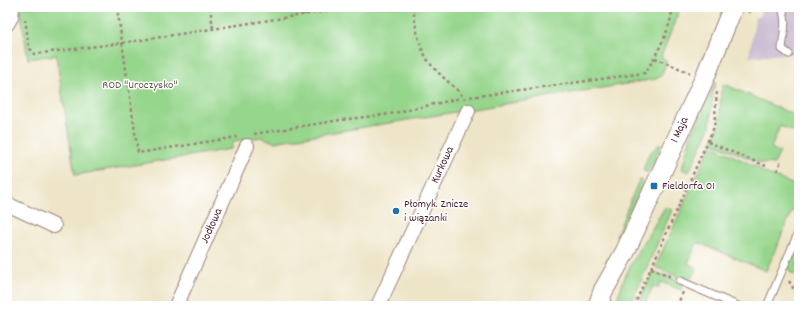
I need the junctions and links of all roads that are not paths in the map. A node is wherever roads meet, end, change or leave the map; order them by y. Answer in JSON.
{"nodes":[{"id":1,"x":781,"y":7,"type":"edge"},
{"id":2,"x":18,"y":10,"type":"edge"},
{"id":3,"x":741,"y":11,"type":"edge"},
{"id":4,"x":7,"y":24,"type":"edge"},
{"id":5,"x":789,"y":54,"type":"dead end"},
{"id":6,"x":466,"y":104,"type":"road end"},
{"id":7,"x":245,"y":139,"type":"road end"},
{"id":8,"x":7,"y":204,"type":"edge"},
{"id":9,"x":54,"y":226,"type":"dead end"},
{"id":10,"x":799,"y":232,"type":"edge"},
{"id":11,"x":625,"y":252,"type":"junction"},
{"id":12,"x":683,"y":282,"type":"road end"},
{"id":13,"x":176,"y":306,"type":"edge"},
{"id":14,"x":378,"y":306,"type":"edge"},
{"id":15,"x":598,"y":306,"type":"edge"},
{"id":16,"x":610,"y":306,"type":"edge"},
{"id":17,"x":738,"y":306,"type":"edge"},
{"id":18,"x":766,"y":306,"type":"edge"}],
"edges":[{"from":1,"to":5,"type":"lane"},
{"from":2,"to":4,"type":"street"},
{"from":3,"to":11,"type":"main road","name":"1 Maja"},
{"from":6,"to":14,"type":"street","name":"Kurkowa"},
{"from":7,"to":13,"type":"street","name":"Jodłowa"},
{"from":8,"to":9,"type":"street"},
{"from":10,"to":18,"type":"lane"},
{"from":11,"to":15,"type":"main road","name":"1 Maja"},
{"from":11,"to":16,"type":"main road","name":"1 Maja"},
{"from":12,"to":17,"type":"lane"}]}
